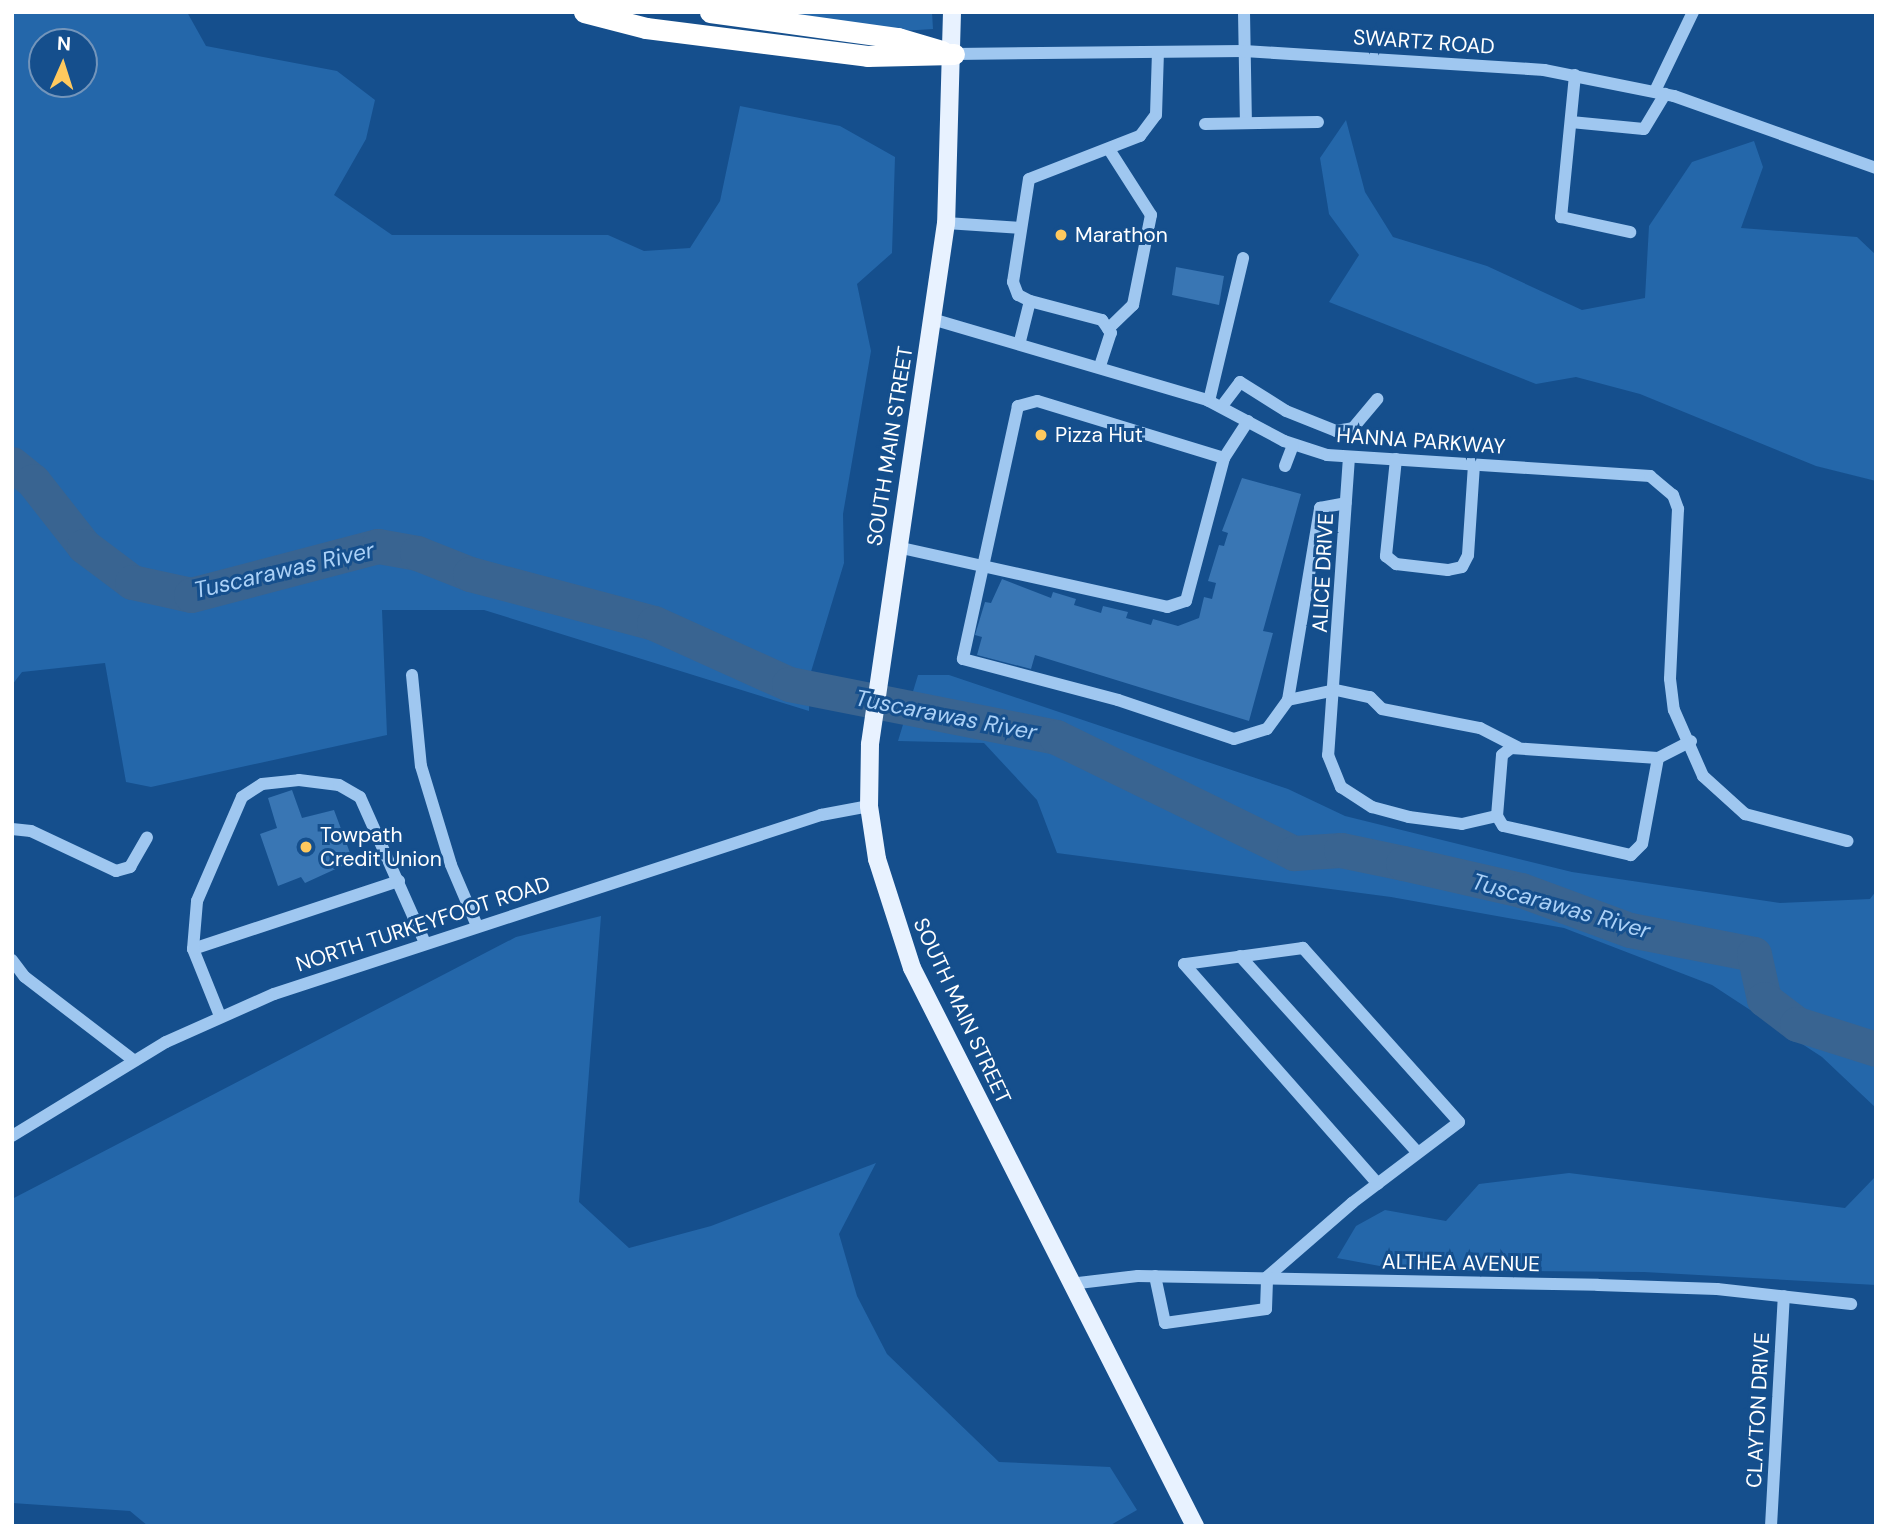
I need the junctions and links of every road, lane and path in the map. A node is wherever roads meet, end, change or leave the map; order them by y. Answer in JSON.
{"nodes":[{"id":1,"x":584,"y":12,"type":"edge"},
{"id":2,"x":952,"y":12,"type":"edge"},
{"id":3,"x":1244,"y":12,"type":"edge"},
{"id":4,"x":1693,"y":12,"type":"edge"},
{"id":5,"x":725,"y":13,"type":"edge"},
{"id":6,"x":1244,"y":51,"type":"junction"},
{"id":7,"x":1157,"y":52,"type":"junction"},
{"id":8,"x":954,"y":54,"type":"junction"},
{"id":9,"x":1576,"y":75,"type":"junction"},
{"id":10,"x":1660,"y":92,"type":"junction"},
{"id":11,"x":1318,"y":122,"type":"dead end"},
{"id":12,"x":1571,"y":122,"type":"junction"},
{"id":13,"x":1246,"y":123,"type":"junction"},
{"id":14,"x":1205,"y":124,"type":"dead end"},
{"id":15,"x":1110,"y":150,"type":"junction"},
{"id":16,"x":1876,"y":168,"type":"edge"},
{"id":17,"x":946,"y":223,"type":"junction"},
{"id":18,"x":1021,"y":228,"type":"junction"},
{"id":19,"x":1630,"y":232,"type":"dead end"},
{"id":20,"x":1242,"y":258,"type":"dead end"},
{"id":21,"x":1030,"y":301,"type":"junction"},
{"id":22,"x":932,"y":319,"type":"junction"},
{"id":23,"x":1108,"y":329,"type":"junction"},
{"id":24,"x":1020,"y":341,"type":"junction"},
{"id":25,"x":1100,"y":366,"type":"junction"},
{"id":26,"x":1377,"y":399,"type":"dead end"},
{"id":27,"x":1209,"y":401,"type":"junction"},
{"id":28,"x":1222,"y":406,"type":"junction"},
{"id":29,"x":1248,"y":421,"type":"junction"},
{"id":30,"x":1336,"y":431,"type":"junction"},
{"id":31,"x":1293,"y":445,"type":"junction"},
{"id":32,"x":1335,"y":456,"type":"junction"},
{"id":33,"x":1349,"y":457,"type":"junction"},
{"id":34,"x":1224,"y":458,"type":"junction"},
{"id":35,"x":1396,"y":459,"type":"junction"},
{"id":36,"x":1474,"y":464,"type":"junction"},
{"id":37,"x":1285,"y":466,"type":"dead end"},
{"id":38,"x":1346,"y":503,"type":"junction"},
{"id":39,"x":897,"y":547,"type":"junction"},
{"id":40,"x":984,"y":564,"type":"junction"},
{"id":41,"x":412,"y":676,"type":"dead end"},
{"id":42,"x":1336,"y":690,"type":"junction"},
{"id":43,"x":1288,"y":700,"type":"junction"},
{"id":44,"x":1691,"y":741,"type":"junction"},
{"id":45,"x":1517,"y":747,"type":"junction"},
{"id":46,"x":1658,"y":758,"type":"junction"},
{"id":47,"x":869,"y":806,"type":"junction"},
{"id":48,"x":1497,"y":816,"type":"junction"},
{"id":49,"x":12,"y":830,"type":"edge"},
{"id":50,"x":147,"y":837,"type":"dead end"},
{"id":51,"x":1847,"y":841,"type":"dead end"},
{"id":52,"x":399,"y":881,"type":"junction"},
{"id":53,"x":477,"y":926,"type":"junction"},
{"id":54,"x":425,"y":943,"type":"junction"},
{"id":55,"x":193,"y":949,"type":"junction"},
{"id":56,"x":1240,"y":956,"type":"junction"},
{"id":57,"x":12,"y":960,"type":"edge"},
{"id":58,"x":220,"y":1016,"type":"junction"},
{"id":59,"x":133,"y":1060,"type":"junction"},
{"id":60,"x":12,"y":1136,"type":"edge"},
{"id":61,"x":1417,"y":1152,"type":"junction"},
{"id":62,"x":1377,"y":1184,"type":"junction"},
{"id":63,"x":1155,"y":1276,"type":"junction"},
{"id":64,"x":1267,"y":1277,"type":"junction"},
{"id":65,"x":1069,"y":1284,"type":"junction"},
{"id":66,"x":1784,"y":1296,"type":"junction"},
{"id":67,"x":1851,"y":1304,"type":"dead end"},
{"id":68,"x":1195,"y":1526,"type":"edge"},
{"id":69,"x":1771,"y":1526,"type":"edge"}],
"edges":[{"from":1,"to":8,"type":"highway"},
{"from":2,"to":8,"type":"main road","name":"SOUTH MAIN STREET"},
{"from":3,"to":6,"type":"street"},
{"from":4,"to":10,"type":"street"},
{"from":5,"to":8,"type":"highway"},
{"from":6,"to":7,"type":"street","name":"SWARTZ ROAD"},
{"from":6,"to":9,"type":"street","name":"SWARTZ ROAD"},
{"from":6,"to":13,"type":"street"},
{"from":7,"to":8,"type":"street","name":"SWARTZ ROAD"},
{"from":7,"to":15,"type":"street"},
{"from":8,"to":17,"type":"main road","name":"SOUTH MAIN STREET"},
{"from":9,"to":10,"type":"street","name":"SWARTZ ROAD"},
{"from":9,"to":12,"type":"street"},
{"from":10,"to":12,"type":"street"},
{"from":10,"to":16,"type":"street","name":"SWARTZ ROAD"},
{"from":11,"to":13,"type":"street"},
{"from":12,"to":19,"type":"street"},
{"from":13,"to":14,"type":"street"},
{"from":15,"to":18,"type":"street"},
{"from":15,"to":23,"type":"street"},
{"from":17,"to":18,"type":"street"},
{"from":17,"to":22,"type":"main road","name":"SOUTH MAIN STREET"},
{"from":18,"to":21,"type":"street"},
{"from":20,"to":27,"type":"street"},
{"from":21,"to":23,"type":"street"},
{"from":21,"to":24,"type":"street"},
{"from":22,"to":24,"type":"street","name":"HANNA PARKWAY"},
{"from":22,"to":39,"type":"main road","name":"SOUTH MAIN STREET"},
{"from":23,"to":25,"type":"street"},
{"from":24,"to":25,"type":"street","name":"HANNA PARKWAY"},
{"from":25,"to":27,"type":"street","name":"HANNA PARKWAY"},
{"from":26,"to":30,"type":"street"},
{"from":27,"to":28,"type":"street","name":"HANNA PARKWAY"},
{"from":28,"to":29,"type":"street","name":"HANNA PARKWAY"},
{"from":28,"to":30,"type":"street"},
{"from":29,"to":31,"type":"street","name":"HANNA PARKWAY"},
{"from":29,"to":34,"type":"street"},
{"from":30,"to":32,"type":"street"},
{"from":31,"to":32,"type":"street","name":"HANNA PARKWAY"},
{"from":31,"to":37,"type":"street"},
{"from":32,"to":33,"type":"street","name":"HANNA PARKWAY"},
{"from":33,"to":35,"type":"street","name":"HANNA PARKWAY"},
{"from":33,"to":38,"type":"street","name":"ALICE DRIVE"},
{"from":34,"to":40,"type":"street"},
{"from":34,"to":40,"type":"street"},
{"from":35,"to":36,"type":"street","name":"HANNA PARKWAY"},
{"from":35,"to":36,"type":"street"},
{"from":36,"to":44,"type":"street","name":"HANNA PARKWAY"},
{"from":38,"to":42,"type":"street","name":"ALICE DRIVE"},
{"from":38,"to":43,"type":"street"},
{"from":39,"to":40,"type":"street"},
{"from":39,"to":47,"type":"main road","name":"SOUTH MAIN STREET"},
{"from":40,"to":43,"type":"street"},
{"from":41,"to":53,"type":"street"},
{"from":42,"to":43,"type":"street"},
{"from":42,"to":45,"type":"street"},
{"from":42,"to":48,"type":"street","name":"ALICE DRIVE"},
{"from":44,"to":46,"type":"street"},
{"from":44,"to":51,"type":"street","name":"HANNA PARKWAY"},
{"from":45,"to":46,"type":"street"},
{"from":45,"to":48,"type":"street"},
{"from":46,"to":48,"type":"street"},
{"from":47,"to":53,"type":"street","name":"NORTH TURKEYFOOT ROAD"},
{"from":47,"to":65,"type":"main road","name":"SOUTH MAIN STREET"},
{"from":49,"to":50,"type":"street"},
{"from":52,"to":54,"type":"street"},
{"from":52,"to":55,"type":"street"},
{"from":52,"to":55,"type":"street"},
{"from":53,"to":54,"type":"street","name":"NORTH TURKEYFOOT ROAD"},
{"from":54,"to":58,"type":"street","name":"NORTH TURKEYFOOT ROAD"},
{"from":55,"to":58,"type":"street"},
{"from":56,"to":61,"type":"street"},
{"from":56,"to":61,"type":"street"},
{"from":56,"to":62,"type":"street"},
{"from":57,"to":59,"type":"street"},
{"from":58,"to":59,"type":"street","name":"NORTH TURKEYFOOT ROAD"},
{"from":59,"to":60,"type":"street","name":"NORTH TURKEYFOOT ROAD"},
{"from":61,"to":62,"type":"street"},
{"from":62,"to":64,"type":"street"},
{"from":63,"to":64,"type":"street","name":"ALTHEA AVENUE"},
{"from":63,"to":64,"type":"street"},
{"from":63,"to":65,"type":"street","name":"ALTHEA AVENUE"},
{"from":64,"to":66,"type":"street","name":"ALTHEA AVENUE"},
{"from":65,"to":68,"type":"main road","name":"SOUTH MAIN STREET"},
{"from":66,"to":67,"type":"street","name":"ALTHEA AVENUE"},
{"from":66,"to":69,"type":"street","name":"CLAYTON DRIVE"}]}
